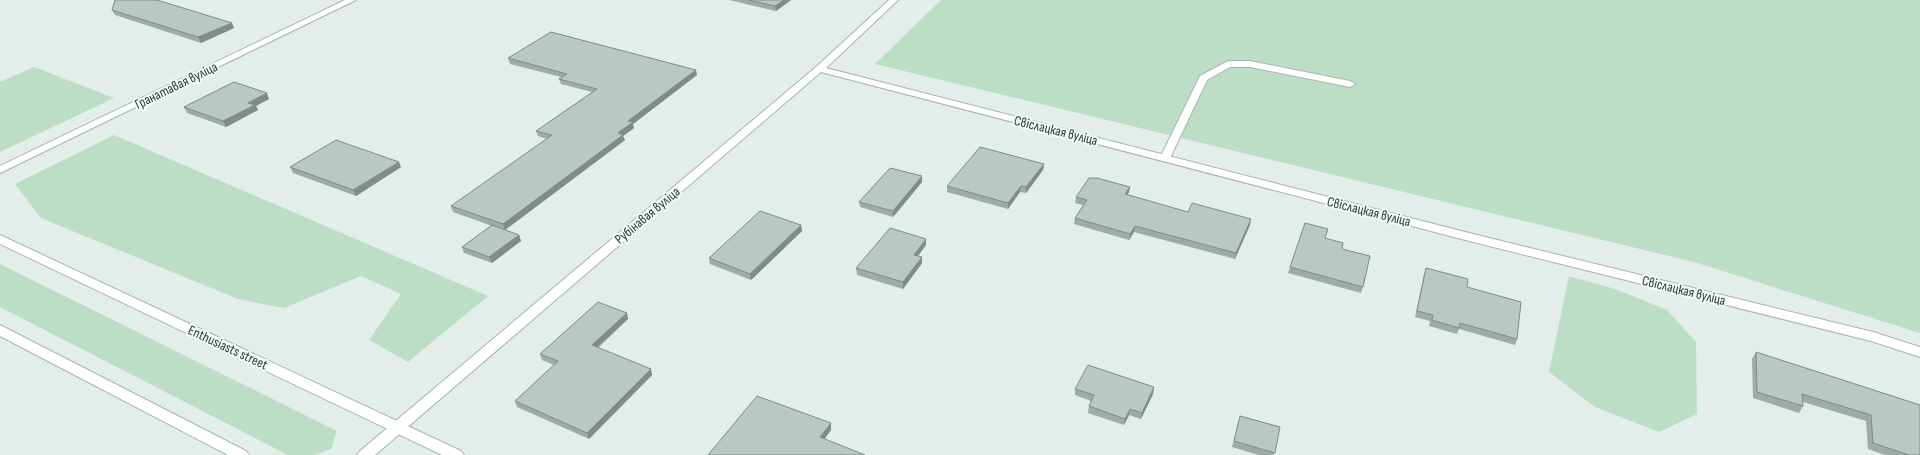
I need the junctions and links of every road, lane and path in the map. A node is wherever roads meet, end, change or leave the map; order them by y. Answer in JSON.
{"nodes":[{"id":1,"x":352,"y":0,"type":"edge"},
{"id":2,"x":894,"y":0,"type":"edge"},
{"id":3,"x":819,"y":69,"type":"junction"},
{"id":4,"x":1350,"y":84,"type":"dead end"},
{"id":5,"x":1165,"y":158,"type":"junction"},
{"id":6,"x":0,"y":170,"type":"edge"},
{"id":7,"x":0,"y":239,"type":"edge"},
{"id":8,"x":0,"y":330,"type":"edge"},
{"id":9,"x":1920,"y":352,"type":"edge"},
{"id":10,"x":397,"y":428,"type":"junction"},
{"id":11,"x":241,"y":455,"type":"edge"},
{"id":12,"x":365,"y":455,"type":"edge"},
{"id":13,"x":456,"y":455,"type":"edge"}],
"edges":[{"from":1,"to":6,"type":"street","name":"Гранатавая вуліца"},
{"from":2,"to":3,"type":"street","name":"Рубінавая вуліца"},
{"from":3,"to":5,"type":"street","name":"Свіслацкая вуліца"},
{"from":3,"to":10,"type":"street","name":"Рубінавая вуліца"},
{"from":4,"to":5,"type":"street"},
{"from":5,"to":9,"type":"street","name":"Свіслацкая вуліца"},
{"from":7,"to":10,"type":"street","name":"Enthusiasts street"},
{"from":8,"to":11,"type":"street"},
{"from":10,"to":12,"type":"street","name":"Рубінавая вуліца"},
{"from":10,"to":13,"type":"street","name":"Enthusiasts street"}]}
